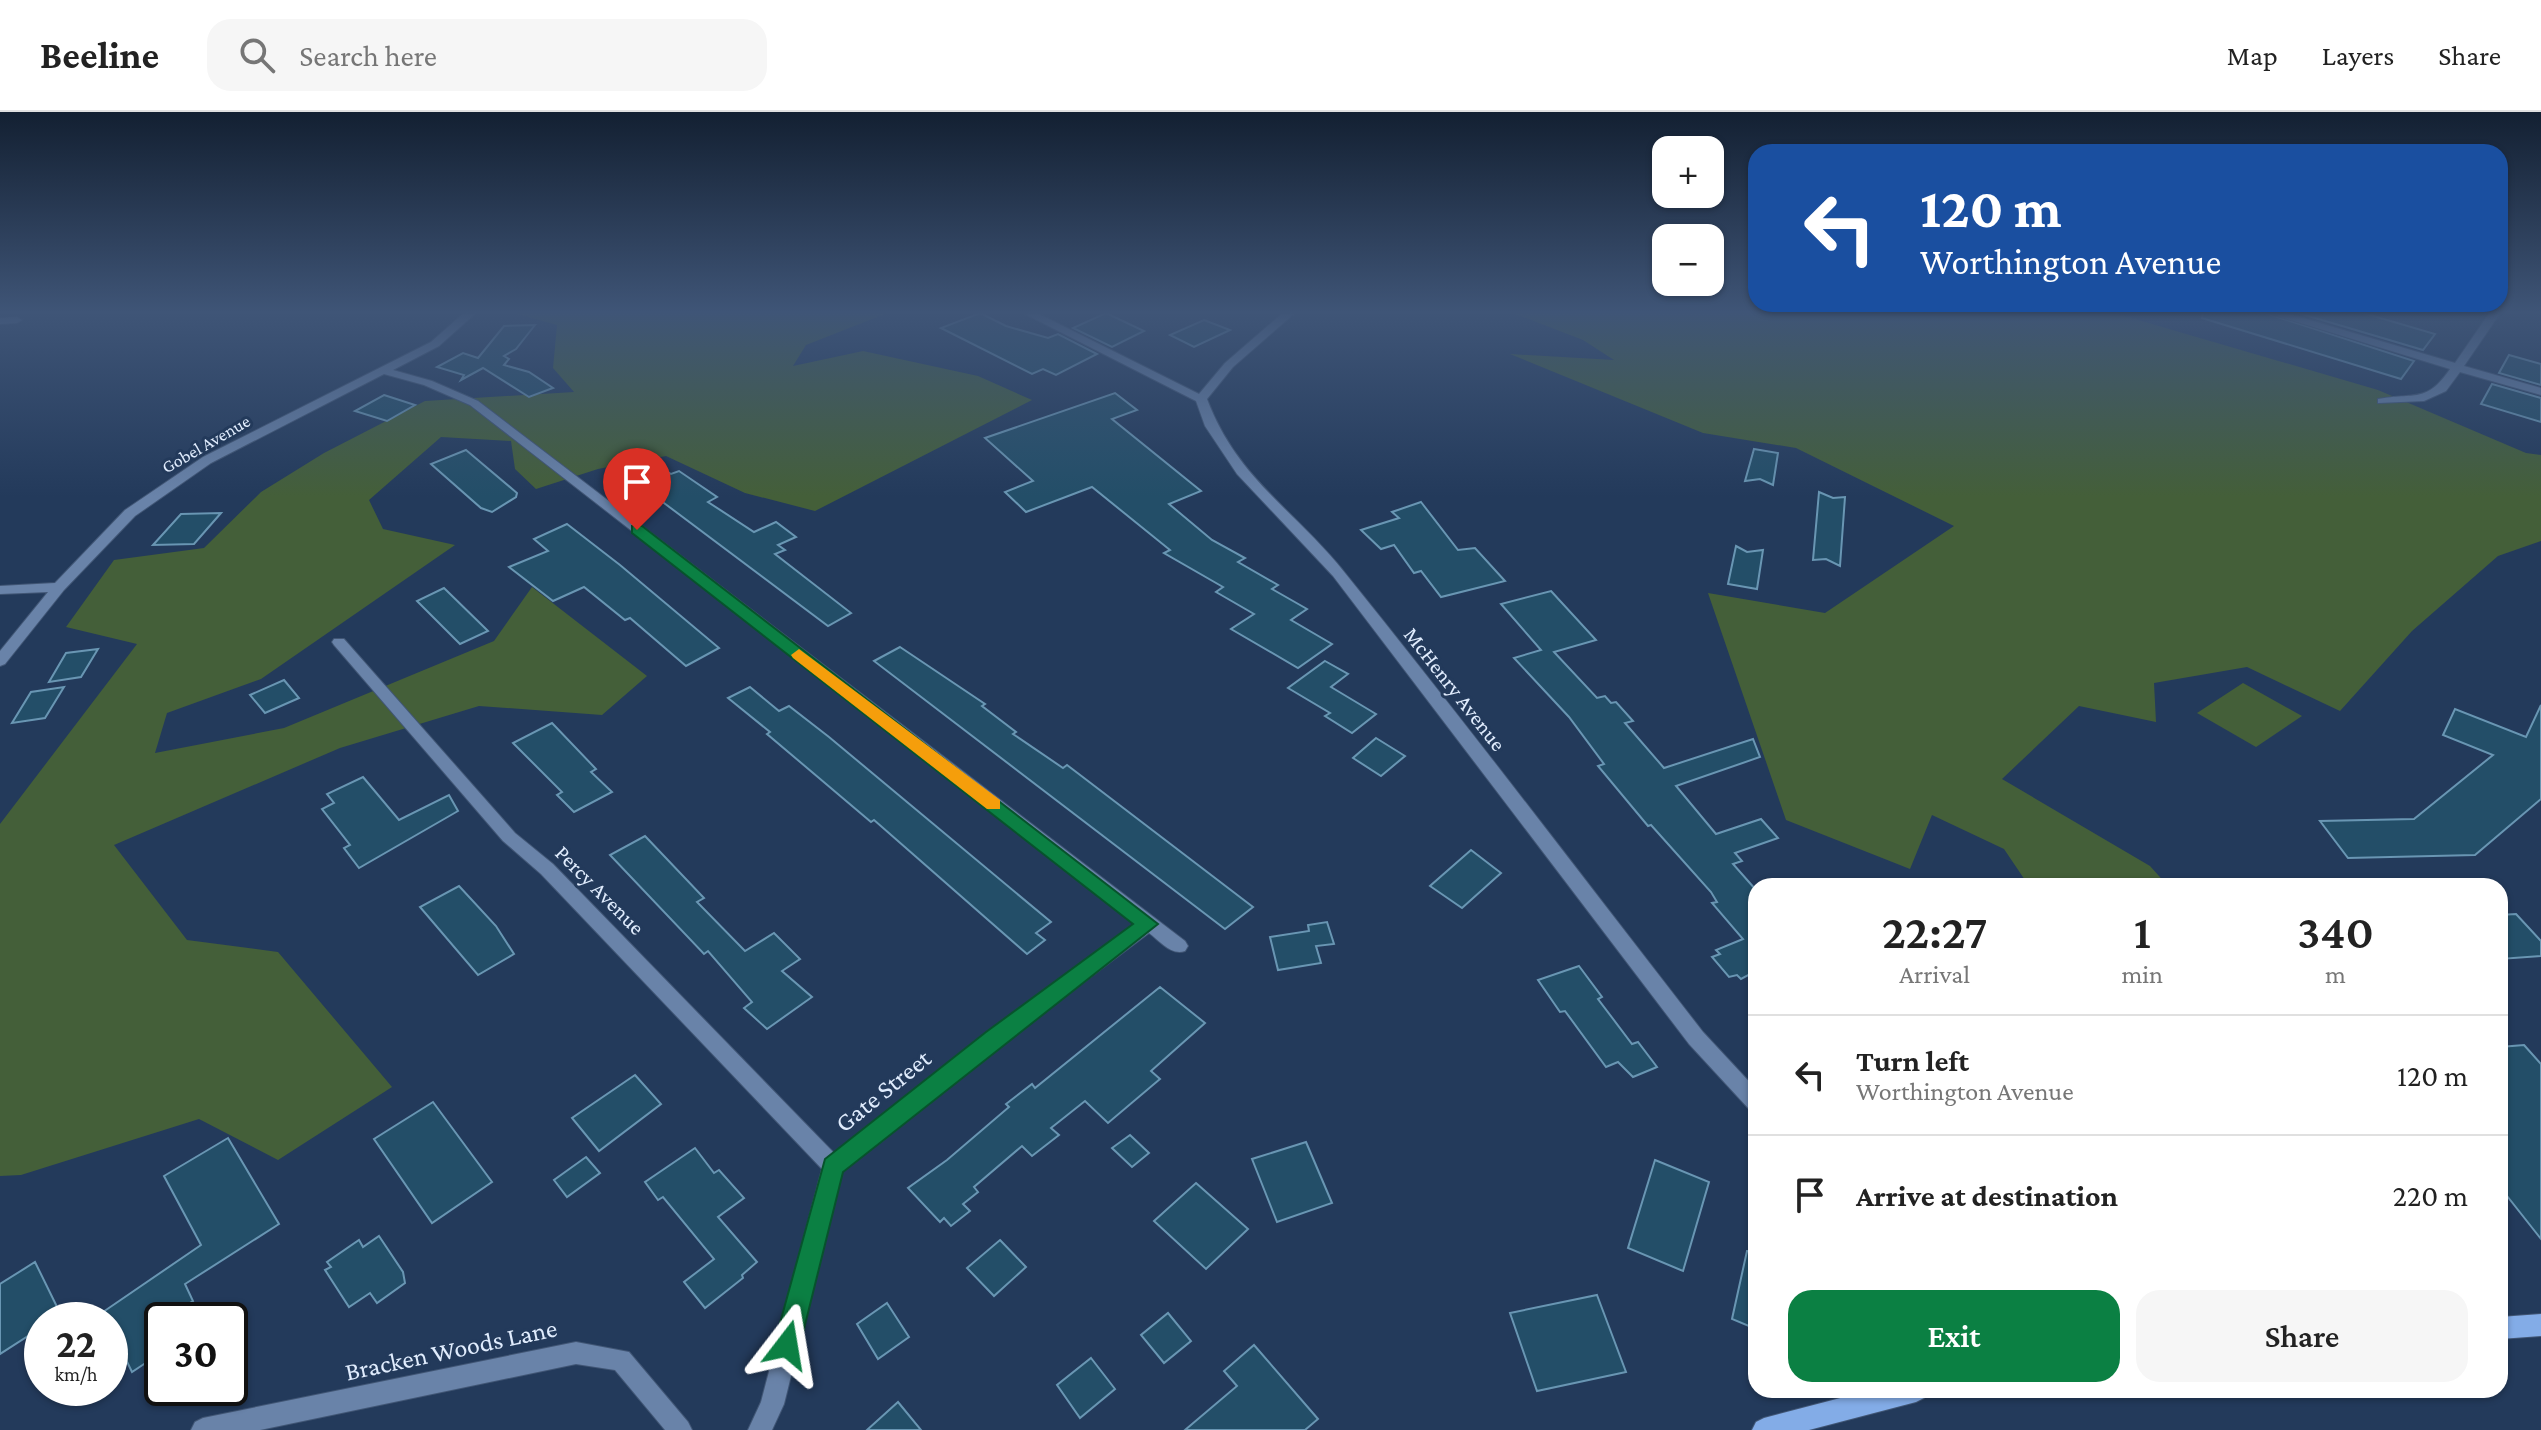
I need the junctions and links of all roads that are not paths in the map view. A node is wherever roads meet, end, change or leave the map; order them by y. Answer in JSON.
{"nodes":[{"id":1,"x":379,"y":374,"type":"edge"},
{"id":2,"x":392,"y":374,"type":"edge"},
{"id":3,"x":1150,"y":374,"type":"edge"},
{"id":4,"x":1222,"y":374,"type":"edge"},
{"id":5,"x":2452,"y":374,"type":"edge"},
{"id":6,"x":2480,"y":374,"type":"edge"},
{"id":7,"x":2541,"y":392,"type":"edge"},
{"id":8,"x":1201,"y":399,"type":"junction"},
{"id":9,"x":2382,"y":401,"type":"dead end"},
{"id":10,"x":59,"y":587,"type":"junction"},
{"id":11,"x":0,"y":590,"type":"edge"},
{"id":12,"x":339,"y":642,"type":"dead end"},
{"id":13,"x":0,"y":661,"type":"edge"},
{"id":14,"x":1148,"y":924,"type":"junction"},
{"id":15,"x":1179,"y":946,"type":"dead end"},
{"id":16,"x":1748,"y":1094,"type":"edge"},
{"id":17,"x":833,"y":1166,"type":"junction"},
{"id":18,"x":2541,"y":1325,"type":"edge"},
{"id":19,"x":2508,"y":1327,"type":"edge"},
{"id":20,"x":1886,"y":1398,"type":"edge"},
{"id":21,"x":203,"y":1430,"type":"edge"},
{"id":22,"x":680,"y":1430,"type":"edge"},
{"id":23,"x":760,"y":1430,"type":"edge"},
{"id":24,"x":1764,"y":1430,"type":"edge"}],
"edges":[{"from":1,"to":10,"type":"street","name":"Gobel Avenue"},
{"from":2,"to":14,"type":"street"},
{"from":3,"to":8,"type":"street"},
{"from":4,"to":8,"type":"street"},
{"from":5,"to":9,"type":"street"},
{"from":6,"to":7,"type":"street"},
{"from":8,"to":16,"type":"street","name":"McHenry Avenue"},
{"from":10,"to":11,"type":"street"},
{"from":10,"to":13,"type":"street","name":"Gobel Avenue"},
{"from":12,"to":17,"type":"street","name":"Percy Avenue"},
{"from":14,"to":15,"type":"street"},
{"from":14,"to":17,"type":"street","name":"Gate Street"},
{"from":17,"to":23,"type":"street","name":"Gate Street"},
{"from":18,"to":19,"type":"main road"},
{"from":20,"to":24,"type":"main road"},
{"from":21,"to":22,"type":"street","name":"Bracken Woods Lane"}]}
